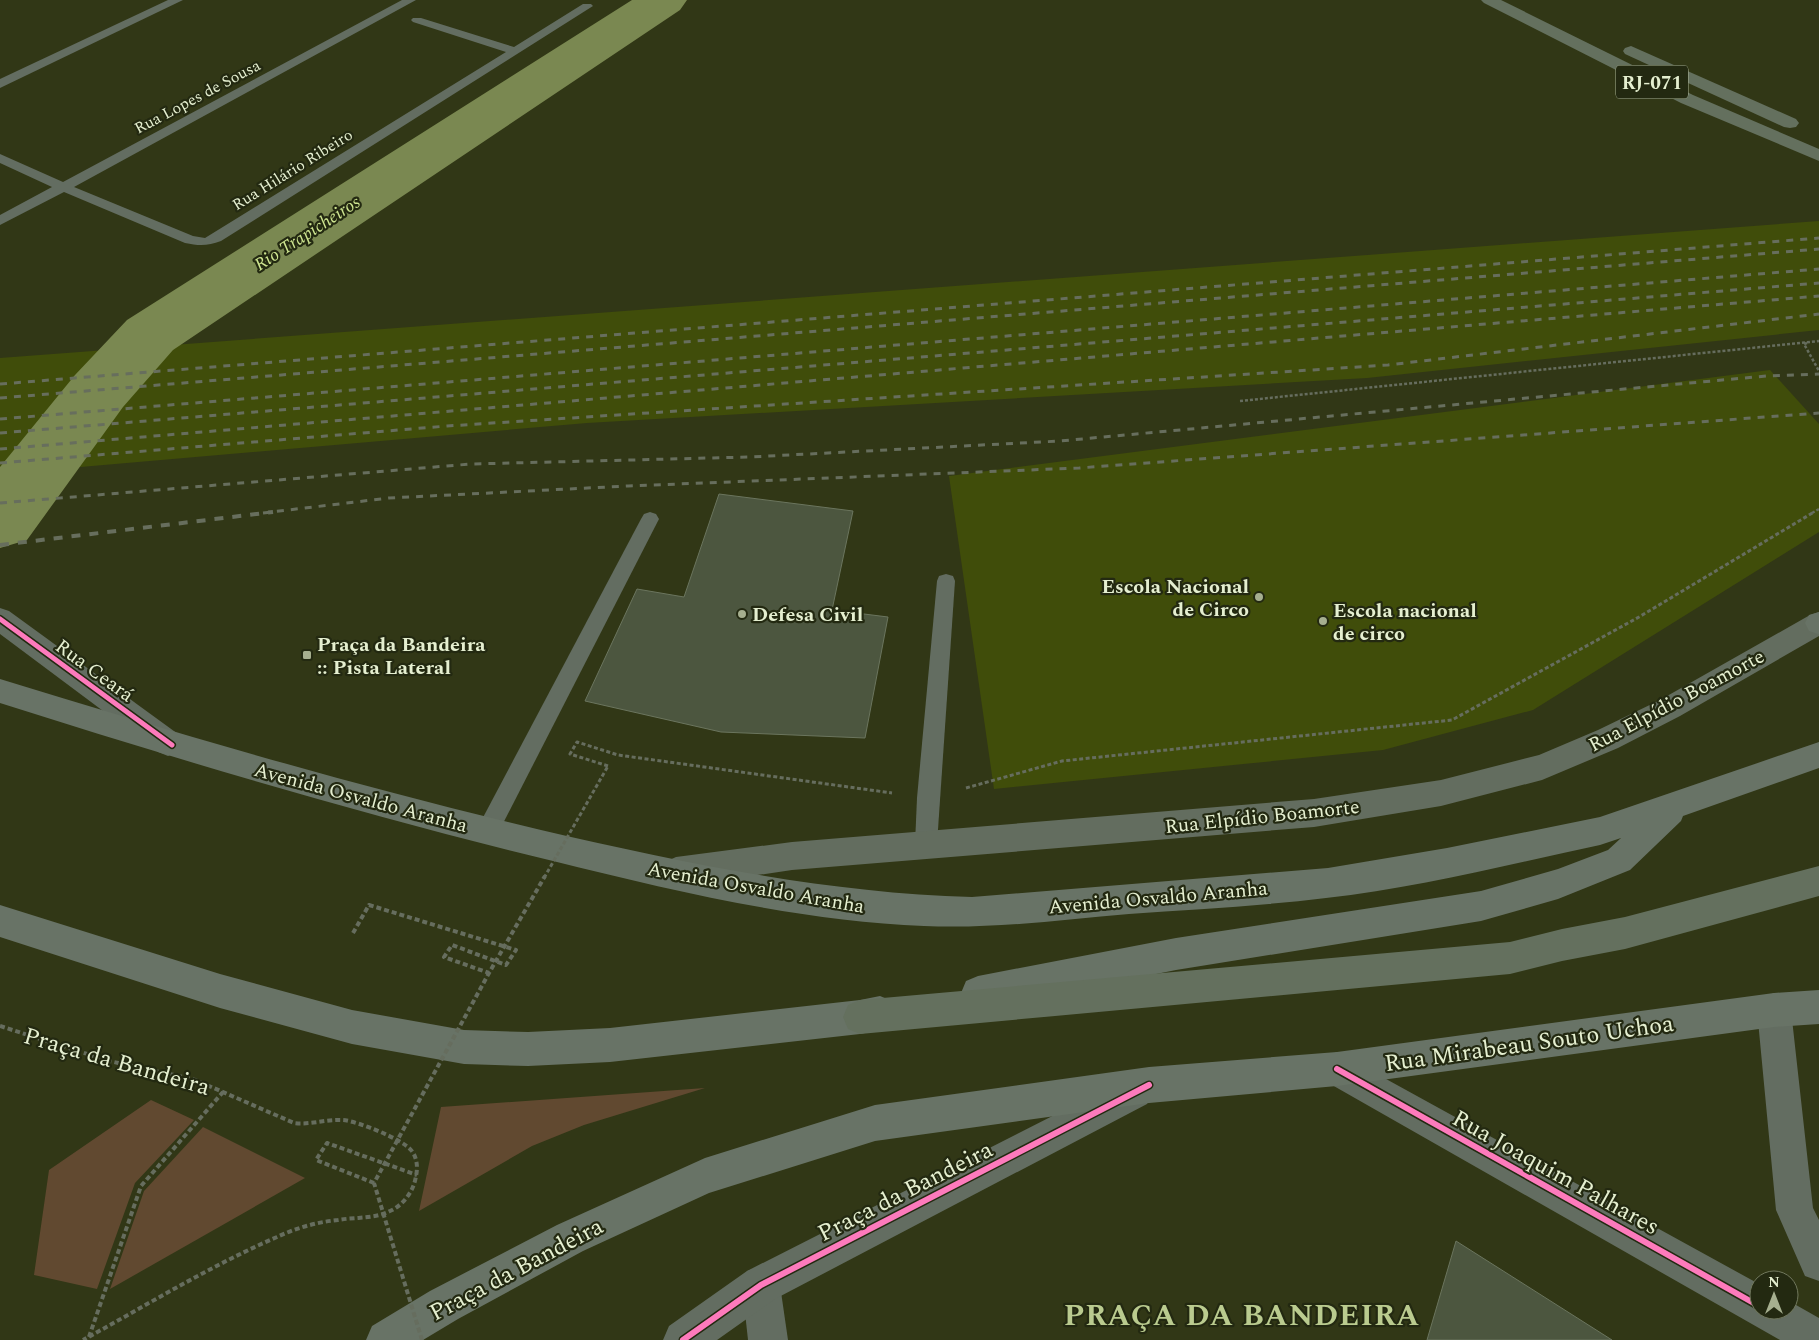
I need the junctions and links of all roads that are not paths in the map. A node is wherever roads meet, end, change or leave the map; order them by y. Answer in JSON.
{"nodes":[{"id":1,"x":177,"y":0,"type":"edge"},
{"id":2,"x":410,"y":0,"type":"edge"},
{"id":3,"x":1489,"y":0,"type":"edge"},
{"id":4,"x":587,"y":6,"type":"dead end"},
{"id":5,"x":417,"y":20,"type":"dead end"},
{"id":6,"x":1617,"y":44,"type":"dead end"},
{"id":7,"x":515,"y":51,"type":"junction"},
{"id":8,"x":0,"y":84,"type":"edge"},
{"id":9,"x":1804,"y":130,"type":"dead end"},
{"id":10,"x":1819,"y":156,"type":"edge"},
{"id":11,"x":0,"y":158,"type":"edge"},
{"id":12,"x":63,"y":187,"type":"junction"},
{"id":13,"x":0,"y":221,"type":"edge"},
{"id":14,"x":650,"y":519,"type":"dead end"},
{"id":15,"x":946,"y":581,"type":"dead end"},
{"id":16,"x":0,"y":619,"type":"edge"},
{"id":17,"x":1819,"y":623,"type":"edge"},
{"id":18,"x":0,"y":691,"type":"edge"},
{"id":19,"x":172,"y":745,"type":"junction"},
{"id":20,"x":1819,"y":755,"type":"edge"},
{"id":21,"x":1675,"y":806,"type":"junction"},
{"id":22,"x":487,"y":832,"type":"junction"},
{"id":23,"x":926,"y":844,"type":"junction"},
{"id":24,"x":667,"y":873,"type":"junction"},
{"id":25,"x":1819,"y":881,"type":"edge"},
{"id":26,"x":0,"y":921,"type":"edge"},
{"id":27,"x":1819,"y":1007,"type":"edge"},
{"id":28,"x":1774,"y":1010,"type":"junction"},
{"id":29,"x":860,"y":1017,"type":"junction"},
{"id":30,"x":1337,"y":1069,"type":"junction"},
{"id":31,"x":1149,"y":1085,"type":"junction"},
{"id":32,"x":1819,"y":1262,"type":"edge"},
{"id":33,"x":760,"y":1285,"type":"junction"},
{"id":34,"x":1749,"y":1300,"type":"edge"},
{"id":35,"x":1784,"y":1320,"type":"edge"},
{"id":36,"x":386,"y":1340,"type":"edge"},
{"id":37,"x":683,"y":1340,"type":"edge"},
{"id":38,"x":768,"y":1340,"type":"edge"},
{"id":39,"x":1819,"y":1340,"type":"edge"}],
"edges":[{"from":1,"to":8,"type":"lane"},
{"from":2,"to":12,"type":"lane","name":"Rua Lopes de Sousa"},
{"from":3,"to":10,"type":"highway","number":"RJ-071"},
{"from":4,"to":7,"type":"lane","name":"Rua Hilário Ribeiro"},
{"from":5,"to":7,"type":"lane"},
{"from":6,"to":9,"type":"highway","number":"RJ-071"},
{"from":7,"to":12,"type":"lane","name":"Rua Hilário Ribeiro"},
{"from":11,"to":12,"type":"lane","name":"Rua Hilário Ribeiro"},
{"from":12,"to":13,"type":"lane","name":"Rua Lopes de Sousa"},
{"from":14,"to":22,"type":"lane"},
{"from":15,"to":23,"type":"lane"},
{"from":16,"to":19,"type":"street","name":"Rua Ceará"},
{"from":17,"to":23,"type":"main road","name":"Rua Elpídio Boamorte"},
{"from":18,"to":19,"type":"main road","name":"Avenida Osvaldo Aranha"},
{"from":19,"to":22,"type":"main road","name":"Avenida Osvaldo Aranha"},
{"from":20,"to":21,"type":"main road","name":"Avenida Osvaldo Aranha"},
{"from":21,"to":24,"type":"main road","name":"Avenida Osvaldo Aranha"},
{"from":21,"to":29,"type":"main road"},
{"from":22,"to":24,"type":"main road","name":"Avenida Osvaldo Aranha"},
{"from":23,"to":24,"type":"main road","name":"Rua Elpídio Boamorte"},
{"from":25,"to":29,"type":"highway"},
{"from":26,"to":29,"type":"main road"},
{"from":27,"to":28,"type":"main road","name":"Rua Mirabeau Souto Uchoa"},
{"from":28,"to":30,"type":"main road","name":"Rua Mirabeau Souto Uchoa"},
{"from":28,"to":32,"type":"street"},
{"from":30,"to":31,"type":"main road","name":"Rua Mirabeau Souto Uchoa"},
{"from":30,"to":34,"type":"street","name":"Rua Joaquim Palhares"},
{"from":31,"to":33,"type":"street","name":"Praça da Bandeira"},
{"from":31,"to":36,"type":"main road","name":"Praça da Bandeira"},
{"from":33,"to":37,"type":"street","name":"Praça da Bandeira"},
{"from":33,"to":38,"type":"street"},
{"from":35,"to":39,"type":"street"}]}
